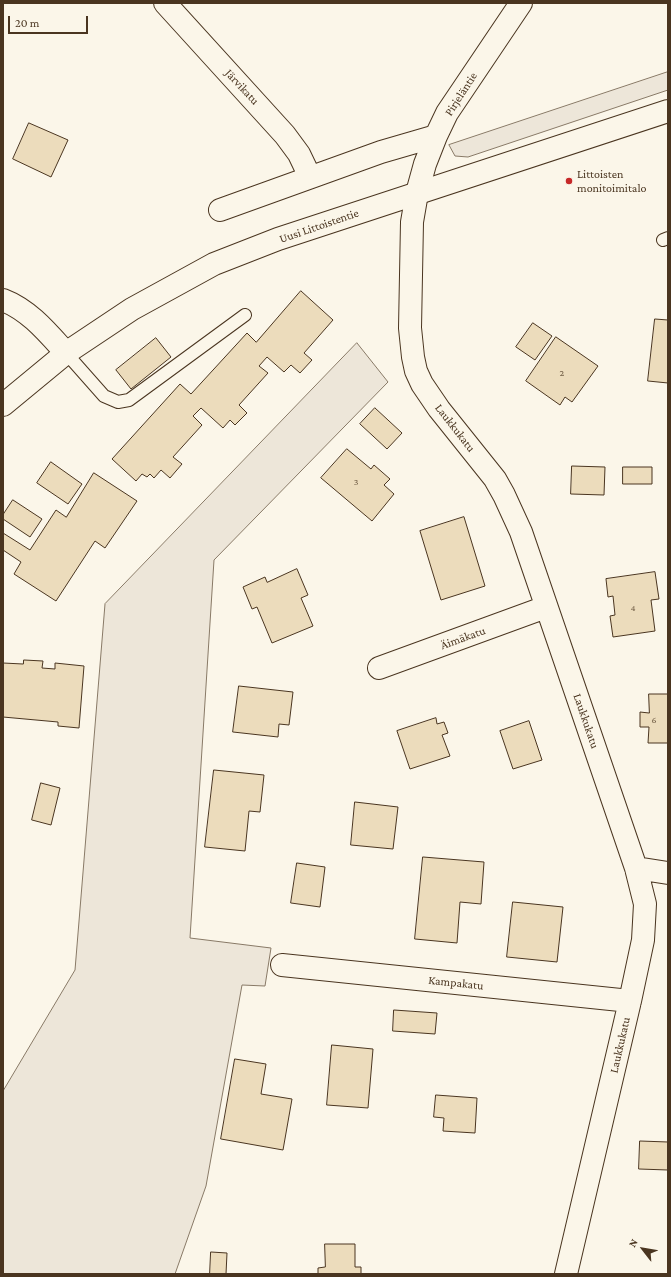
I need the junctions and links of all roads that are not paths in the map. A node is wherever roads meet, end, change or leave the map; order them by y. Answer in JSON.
{"nodes":[{"id":1,"x":165,"y":3,"type":"edge"},
{"id":2,"x":521,"y":3,"type":"edge"},
{"id":3,"x":668,"y":111,"type":"edge"},
{"id":4,"x":436,"y":136,"type":"junction"},
{"id":5,"x":310,"y":177,"type":"junction"},
{"id":6,"x":417,"y":193,"type":"junction"},
{"id":7,"x":220,"y":210,"type":"dead end"},
{"id":8,"x":3,"y":300,"type":"edge"},
{"id":9,"x":245,"y":315,"type":"dead end"},
{"id":10,"x":66,"y":353,"type":"junction"},
{"id":11,"x":3,"y":405,"type":"edge"},
{"id":12,"x":546,"y":607,"type":"junction"},
{"id":13,"x":379,"y":668,"type":"dead end"},
{"id":14,"x":636,"y":868,"type":"junction"},
{"id":15,"x":668,"y":874,"type":"edge"},
{"id":16,"x":282,"y":965,"type":"dead end"},
{"id":17,"x":630,"y":1001,"type":"junction"},
{"id":18,"x":566,"y":1274,"type":"edge"}],
"edges":[{"from":1,"to":5,"type":"street","name":"Järvikatu"},
{"from":2,"to":4,"type":"street","name":"Pirjeläntie"},
{"from":3,"to":6,"type":"street","name":"Uusi Littoistentie"},
{"from":4,"to":5,"type":"street"},
{"from":4,"to":6,"type":"street","name":"Pirjeläntie"},
{"from":5,"to":7,"type":"street"},
{"from":6,"to":10,"type":"street","name":"Uusi Littoistentie"},
{"from":6,"to":12,"type":"street","name":"Laukkukatu"},
{"from":8,"to":10,"type":"street"},
{"from":9,"to":10,"type":"lane"},
{"from":10,"to":11,"type":"street","name":"Uusi Littoistentie"},
{"from":12,"to":13,"type":"street","name":"Äimäkatu"},
{"from":12,"to":14,"type":"street","name":"Laukkukatu"},
{"from":14,"to":15,"type":"street"},
{"from":14,"to":17,"type":"street","name":"Laukkukatu"},
{"from":16,"to":17,"type":"street","name":"Kampakatu"},
{"from":17,"to":18,"type":"street","name":"Laukkukatu"}]}
